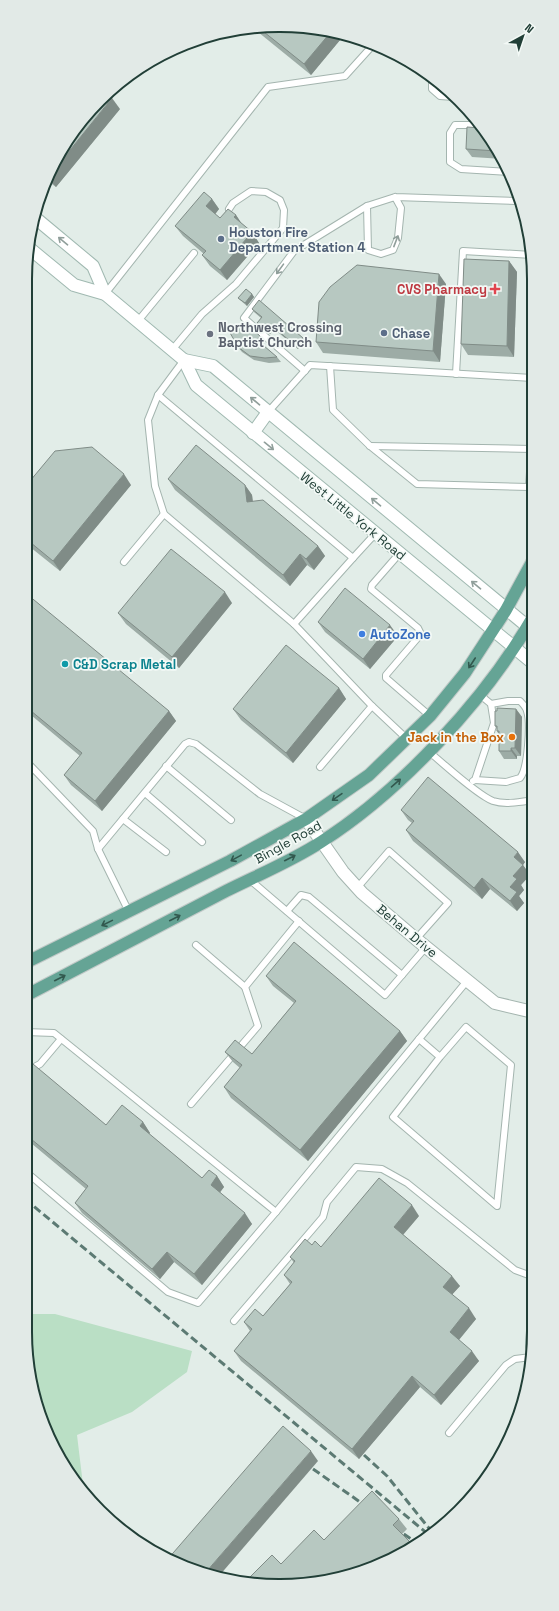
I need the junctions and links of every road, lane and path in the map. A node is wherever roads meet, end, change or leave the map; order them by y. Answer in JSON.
{"nodes":[{"id":1,"x":369,"y":49,"type":"edge"},
{"id":2,"x":432,"y":85,"type":"edge"},
{"id":3,"x":447,"y":97,"type":"edge"},
{"id":4,"x":473,"y":125,"type":"edge"},
{"id":5,"x":502,"y":172,"type":"edge"},
{"id":6,"x":395,"y":196,"type":"junction"},
{"id":7,"x":515,"y":202,"type":"edge"},
{"id":8,"x":367,"y":206,"type":"junction"},
{"id":9,"x":229,"y":209,"type":"edge"},
{"id":10,"x":39,"y":221,"type":"edge"},
{"id":11,"x":34,"y":252,"type":"edge"},
{"id":12,"x":194,"y":253,"type":"edge"},
{"id":13,"x":525,"y":255,"type":"edge"},
{"id":14,"x":105,"y":294,"type":"junction"},
{"id":15,"x":138,"y":320,"type":"junction"},
{"id":16,"x":172,"y":350,"type":"junction"},
{"id":17,"x":184,"y":360,"type":"junction"},
{"id":18,"x":330,"y":366,"type":"junction"},
{"id":19,"x":305,"y":370,"type":"junction"},
{"id":20,"x":456,"y":374,"type":"junction"},
{"id":21,"x":527,"y":378,"type":"edge"},
{"id":22,"x":158,"y":395,"type":"junction"},
{"id":23,"x":268,"y":412,"type":"junction"},
{"id":24,"x":253,"y":433,"type":"junction"},
{"id":25,"x":370,"y":446,"type":"junction"},
{"id":26,"x":527,"y":449,"type":"edge"},
{"id":27,"x":527,"y":487,"type":"edge"},
{"id":28,"x":164,"y":514,"type":"junction"},
{"id":29,"x":375,"y":534,"type":"junction"},
{"id":30,"x":399,"y":554,"type":"junction"},
{"id":31,"x":353,"y":558,"type":"junction"},
{"id":32,"x":124,"y":562,"type":"dead end"},
{"id":33,"x":527,"y":571,"type":"edge"},
{"id":34,"x":506,"y":610,"type":"junction"},
{"id":35,"x":527,"y":623,"type":"edge"},
{"id":36,"x":294,"y":624,"type":"junction"},
{"id":37,"x":493,"y":630,"type":"junction"},
{"id":38,"x":527,"y":630,"type":"edge"},
{"id":39,"x":514,"y":648,"type":"junction"},
{"id":40,"x":527,"y":658,"type":"edge"},
{"id":41,"x":478,"y":694,"type":"junction"},
{"id":42,"x":490,"y":704,"type":"junction"},
{"id":43,"x":372,"y":706,"type":"junction"},
{"id":44,"x":527,"y":709,"type":"edge"},
{"id":45,"x":430,"y":716,"type":"junction"},
{"id":46,"x":406,"y":738,"type":"junction"},
{"id":47,"x":527,"y":744,"type":"edge"},
{"id":48,"x":428,"y":751,"type":"junction"},
{"id":49,"x":166,"y":766,"type":"junction"},
{"id":50,"x":32,"y":767,"type":"edge"},
{"id":51,"x":320,"y":767,"type":"dead end"},
{"id":52,"x":475,"y":780,"type":"junction"},
{"id":53,"x":468,"y":783,"type":"junction"},
{"id":54,"x":145,"y":793,"type":"junction"},
{"id":55,"x":527,"y":801,"type":"edge"},
{"id":56,"x":123,"y":819,"type":"junction"},
{"id":57,"x":306,"y":819,"type":"junction"},
{"id":58,"x":231,"y":820,"type":"dead end"},
{"id":59,"x":202,"y":842,"type":"dead end"},
{"id":60,"x":321,"y":842,"type":"junction"},
{"id":61,"x":98,"y":849,"type":"junction"},
{"id":62,"x":166,"y":852,"type":"dead end"},
{"id":63,"x":249,"y":879,"type":"junction"},
{"id":64,"x":357,"y":888,"type":"junction"},
{"id":65,"x":287,"y":911,"type":"junction"},
{"id":66,"x":130,"y":912,"type":"junction"},
{"id":67,"x":299,"y":921,"type":"junction"},
{"id":68,"x":416,"y":939,"type":"junction"},
{"id":69,"x":196,"y":945,"type":"dead end"},
{"id":70,"x":426,"y":947,"type":"junction"},
{"id":71,"x":32,"y":960,"type":"edge"},
{"id":72,"x":402,"y":974,"type":"junction"},
{"id":73,"x":467,"y":981,"type":"junction"},
{"id":74,"x":245,"y":987,"type":"junction"},
{"id":75,"x":32,"y":992,"type":"edge"},
{"id":76,"x":527,"y":1011,"type":"edge"},
{"id":77,"x":32,"y":1032,"type":"edge"},
{"id":78,"x":61,"y":1039,"type":"junction"},
{"id":79,"x":419,"y":1039,"type":"junction"},
{"id":80,"x":440,"y":1058,"type":"junction"},
{"id":81,"x":32,"y":1068,"type":"edge"},
{"id":82,"x":192,"y":1104,"type":"dead end"},
{"id":83,"x":32,"y":1177,"type":"edge"},
{"id":84,"x":276,"y":1212,"type":"junction"},
{"id":85,"x":527,"y":1274,"type":"edge"},
{"id":86,"x":234,"y":1321,"type":"dead end"},
{"id":87,"x":525,"y":1358,"type":"edge"},
{"id":88,"x":449,"y":1433,"type":"dead end"}],
"edges":[{"from":1,"to":14,"type":"lane"},
{"from":2,"to":3,"type":"lane"},
{"from":4,"to":5,"type":"lane"},
{"from":6,"to":7,"type":"lane"},
{"from":6,"to":8,"type":"lane"},
{"from":8,"to":6,"type":"lane","one_way":true},
{"from":8,"to":19,"type":"lane","one_way":true},
{"from":9,"to":16,"type":"lane"},
{"from":14,"to":10,"type":"main road","name":"West Little York Road","one_way":true},
{"from":11,"to":14,"type":"main road","name":"West Little York Road"},
{"from":12,"to":15,"type":"lane"},
{"from":13,"to":20,"type":"lane"},
{"from":14,"to":15,"type":"main road","name":"West Little York Road"},
{"from":15,"to":16,"type":"main road","name":"West Little York Road"},
{"from":16,"to":17,"type":"main road","name":"West Little York Road"},
{"from":17,"to":22,"type":"lane"},
{"from":23,"to":17,"type":"main road","name":"West Little York Road","one_way":true},
{"from":17,"to":24,"type":"main road","name":"West Little York Road"},
{"from":18,"to":19,"type":"lane"},
{"from":18,"to":20,"type":"lane"},
{"from":18,"to":25,"type":"lane"},
{"from":19,"to":23,"type":"lane"},
{"from":20,"to":21,"type":"lane"},
{"from":22,"to":28,"type":"lane"},
{"from":22,"to":31,"type":"lane"},
{"from":23,"to":24,"type":"main road"},
{"from":34,"to":23,"type":"main road","name":"West Little York Road","one_way":true},
{"from":24,"to":29,"type":"main road","name":"West Little York Road","one_way":true},
{"from":25,"to":26,"type":"lane"},
{"from":25,"to":27,"type":"lane"},
{"from":28,"to":32,"type":"lane"},
{"from":28,"to":36,"type":"lane"},
{"from":29,"to":30,"type":"main road","name":"West Little York Road"},
{"from":29,"to":31,"type":"lane"},
{"from":30,"to":37,"type":"main road","name":"West Little York Road"},
{"from":30,"to":45,"type":"lane"},
{"from":31,"to":36,"type":"lane"},
{"from":33,"to":34,"type":"main road","name":"Bingle Road"},
{"from":34,"to":35,"type":"main road","name":"West Little York Road"},
{"from":34,"to":37,"type":"main road","name":"Bingle Road"},
{"from":36,"to":43,"type":"lane"},
{"from":37,"to":39,"type":"main road","name":"West Little York Road"},
{"from":37,"to":45,"type":"main road","name":"Bingle Road","one_way":true},
{"from":38,"to":39,"type":"main road","name":"Bingle Road"},
{"from":39,"to":40,"type":"main road","name":"West Little York Road"},
{"from":39,"to":41,"type":"main road","name":"Bingle Road"},
{"from":41,"to":42,"type":"lane"},
{"from":41,"to":48,"type":"main road","name":"Bingle Road"},
{"from":42,"to":44,"type":"lane"},
{"from":42,"to":52,"type":"lane"},
{"from":43,"to":46,"type":"lane"},
{"from":43,"to":51,"type":"lane"},
{"from":45,"to":46,"type":"main road","name":"Bingle Road"},
{"from":46,"to":57,"type":"main road","name":"Bingle Road","one_way":true},
{"from":47,"to":52,"type":"lane"},
{"from":48,"to":53,"type":"lane"},
{"from":60,"to":48,"type":"main road","name":"Bingle Road","one_way":true},
{"from":49,"to":54,"type":"lane"},
{"from":49,"to":57,"type":"lane"},
{"from":49,"to":58,"type":"lane"},
{"from":50,"to":61,"type":"lane"},
{"from":52,"to":53,"type":"lane"},
{"from":53,"to":55,"type":"lane"},
{"from":54,"to":56,"type":"lane"},
{"from":54,"to":59,"type":"lane"},
{"from":56,"to":61,"type":"lane"},
{"from":56,"to":62,"type":"lane"},
{"from":57,"to":60,"type":"main road","name":"Behan Drive"},
{"from":57,"to":66,"type":"main road","name":"Bingle Road","one_way":true},
{"from":63,"to":60,"type":"main road","name":"Bingle Road","one_way":true},
{"from":60,"to":64,"type":"main road","name":"Behan Drive"},
{"from":61,"to":66,"type":"lane"},
{"from":63,"to":65,"type":"lane"},
{"from":75,"to":63,"type":"main road","name":"Bingle Road","one_way":true},
{"from":64,"to":68,"type":"main road","name":"Behan Drive"},
{"from":64,"to":68,"type":"lane"},
{"from":65,"to":67,"type":"lane"},
{"from":65,"to":72,"type":"lane"},
{"from":66,"to":71,"type":"main road","name":"Bingle Road","one_way":true},
{"from":67,"to":72,"type":"lane"},
{"from":67,"to":74,"type":"lane"},
{"from":68,"to":70,"type":"main road","name":"Behan Drive"},
{"from":69,"to":74,"type":"lane"},
{"from":70,"to":72,"type":"lane"},
{"from":70,"to":73,"type":"main road","name":"Behan Drive"},
{"from":73,"to":76,"type":"main road","name":"Behan Drive"},
{"from":73,"to":79,"type":"lane"},
{"from":74,"to":82,"type":"lane"},
{"from":77,"to":78,"type":"lane"},
{"from":78,"to":81,"type":"lane"},
{"from":78,"to":84,"type":"lane"},
{"from":79,"to":80,"type":"lane"},
{"from":79,"to":84,"type":"lane"},
{"from":80,"to":80,"type":"lane"},
{"from":83,"to":84,"type":"lane"},
{"from":85,"to":86,"type":"lane"},
{"from":87,"to":88,"type":"lane"}]}
